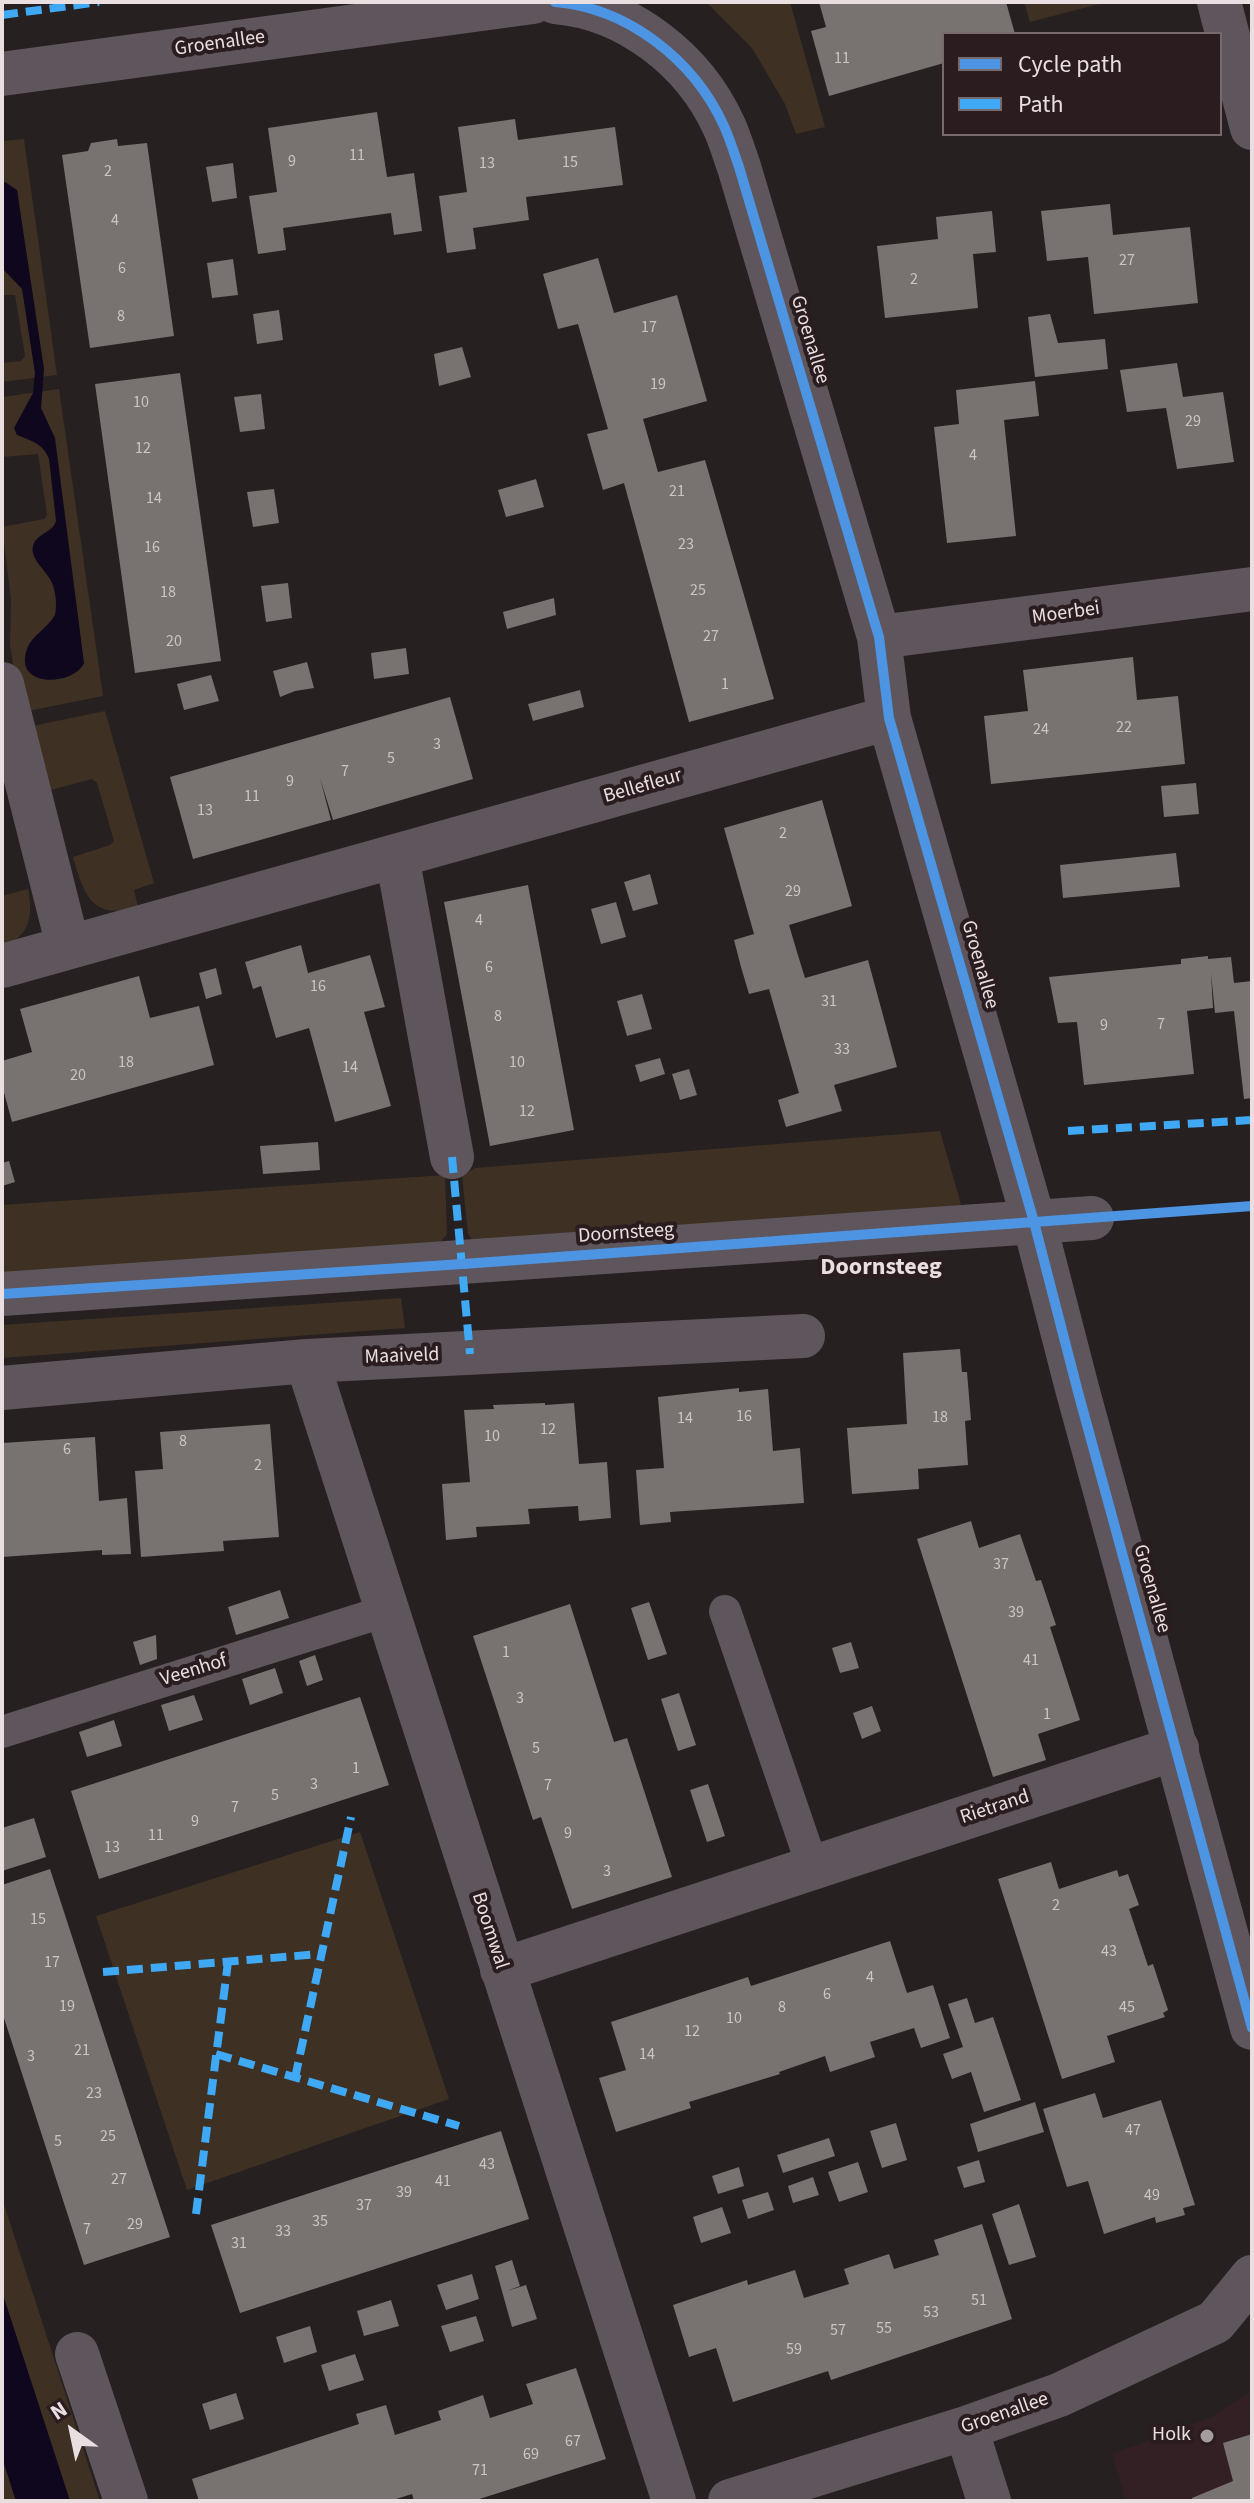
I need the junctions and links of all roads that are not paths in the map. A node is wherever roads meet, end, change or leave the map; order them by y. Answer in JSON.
{"nodes":[{"id":1,"x":533,"y":2,"type":"edge"},
{"id":2,"x":555,"y":2,"type":"edge"},
{"id":3,"x":1219,"y":2,"type":"edge"},
{"id":4,"x":2,"y":74,"type":"edge"},
{"id":5,"x":1252,"y":128,"type":"edge"},
{"id":6,"x":1252,"y":589,"type":"edge"},
{"id":7,"x":879,"y":637,"type":"junction"},
{"id":8,"x":2,"y":684,"type":"edge"},
{"id":9,"x":889,"y":718,"type":"junction"},
{"id":10,"x":397,"y":856,"type":"junction"},
{"id":11,"x":68,"y":946,"type":"junction"},
{"id":12,"x":2,"y":966,"type":"edge"},
{"id":13,"x":452,"y":1157,"type":"dead end"},
{"id":14,"x":1092,"y":1218,"type":"dead end"},
{"id":15,"x":1034,"y":1222,"type":"junction"},
{"id":16,"x":2,"y":1294,"type":"edge"},
{"id":17,"x":803,"y":1336,"type":"dead end"},
{"id":18,"x":307,"y":1361,"type":"junction"},
{"id":19,"x":2,"y":1388,"type":"edge"},
{"id":20,"x":386,"y":1611,"type":"junction"},
{"id":21,"x":725,"y":1611,"type":"dead end"},
{"id":22,"x":2,"y":1732,"type":"edge"},
{"id":23,"x":1177,"y":1748,"type":"junction"},
{"id":24,"x":813,"y":1868,"type":"junction"},
{"id":25,"x":502,"y":1970,"type":"junction"},
{"id":26,"x":1249,"y":2002,"type":"edge"},
{"id":27,"x":1252,"y":2277,"type":"edge"},
{"id":28,"x":77,"y":2354,"type":"dead end"},
{"id":29,"x":966,"y":2428,"type":"junction"},
{"id":30,"x":126,"y":2501,"type":"edge"},
{"id":31,"x":674,"y":2501,"type":"edge"},
{"id":32,"x":730,"y":2501,"type":"edge"},
{"id":33,"x":989,"y":2501,"type":"edge"}],
"edges":[{"from":1,"to":4,"type":"street","name":"Groenallee"},
{"from":2,"to":7,"type":"street","name":"Groenallee"},
{"from":3,"to":5,"type":"street"},
{"from":6,"to":7,"type":"street","name":"Moerbei"},
{"from":7,"to":9,"type":"street","name":"Groenallee"},
{"from":8,"to":11,"type":"street"},
{"from":9,"to":10,"type":"street","name":"Bellefleur"},
{"from":9,"to":15,"type":"street","name":"Groenallee"},
{"from":10,"to":11,"type":"street","name":"Bellefleur"},
{"from":10,"to":13,"type":"street"},
{"from":11,"to":12,"type":"street","name":"Bellefleur"},
{"from":14,"to":15,"type":"street","name":"Doornsteeg"},
{"from":15,"to":16,"type":"street","name":"Doornsteeg"},
{"from":15,"to":23,"type":"street","name":"Groenallee"},
{"from":17,"to":18,"type":"street","name":"Maaiveld"},
{"from":18,"to":19,"type":"street","name":"Maaiveld"},
{"from":18,"to":20,"type":"street","name":"Boomwal"},
{"from":20,"to":22,"type":"lane","name":"Veenhof"},
{"from":20,"to":25,"type":"street","name":"Boomwal"},
{"from":21,"to":24,"type":"lane"},
{"from":23,"to":24,"type":"street","name":"Rietrand"},
{"from":23,"to":26,"type":"street","name":"Groenallee"},
{"from":24,"to":25,"type":"street","name":"Rietrand"},
{"from":25,"to":31,"type":"street","name":"Boomwal"},
{"from":27,"to":29,"type":"street","name":"Groenallee"},
{"from":28,"to":30,"type":"street"},
{"from":29,"to":32,"type":"street","name":"Groenallee"},
{"from":29,"to":33,"type":"street"}]}
